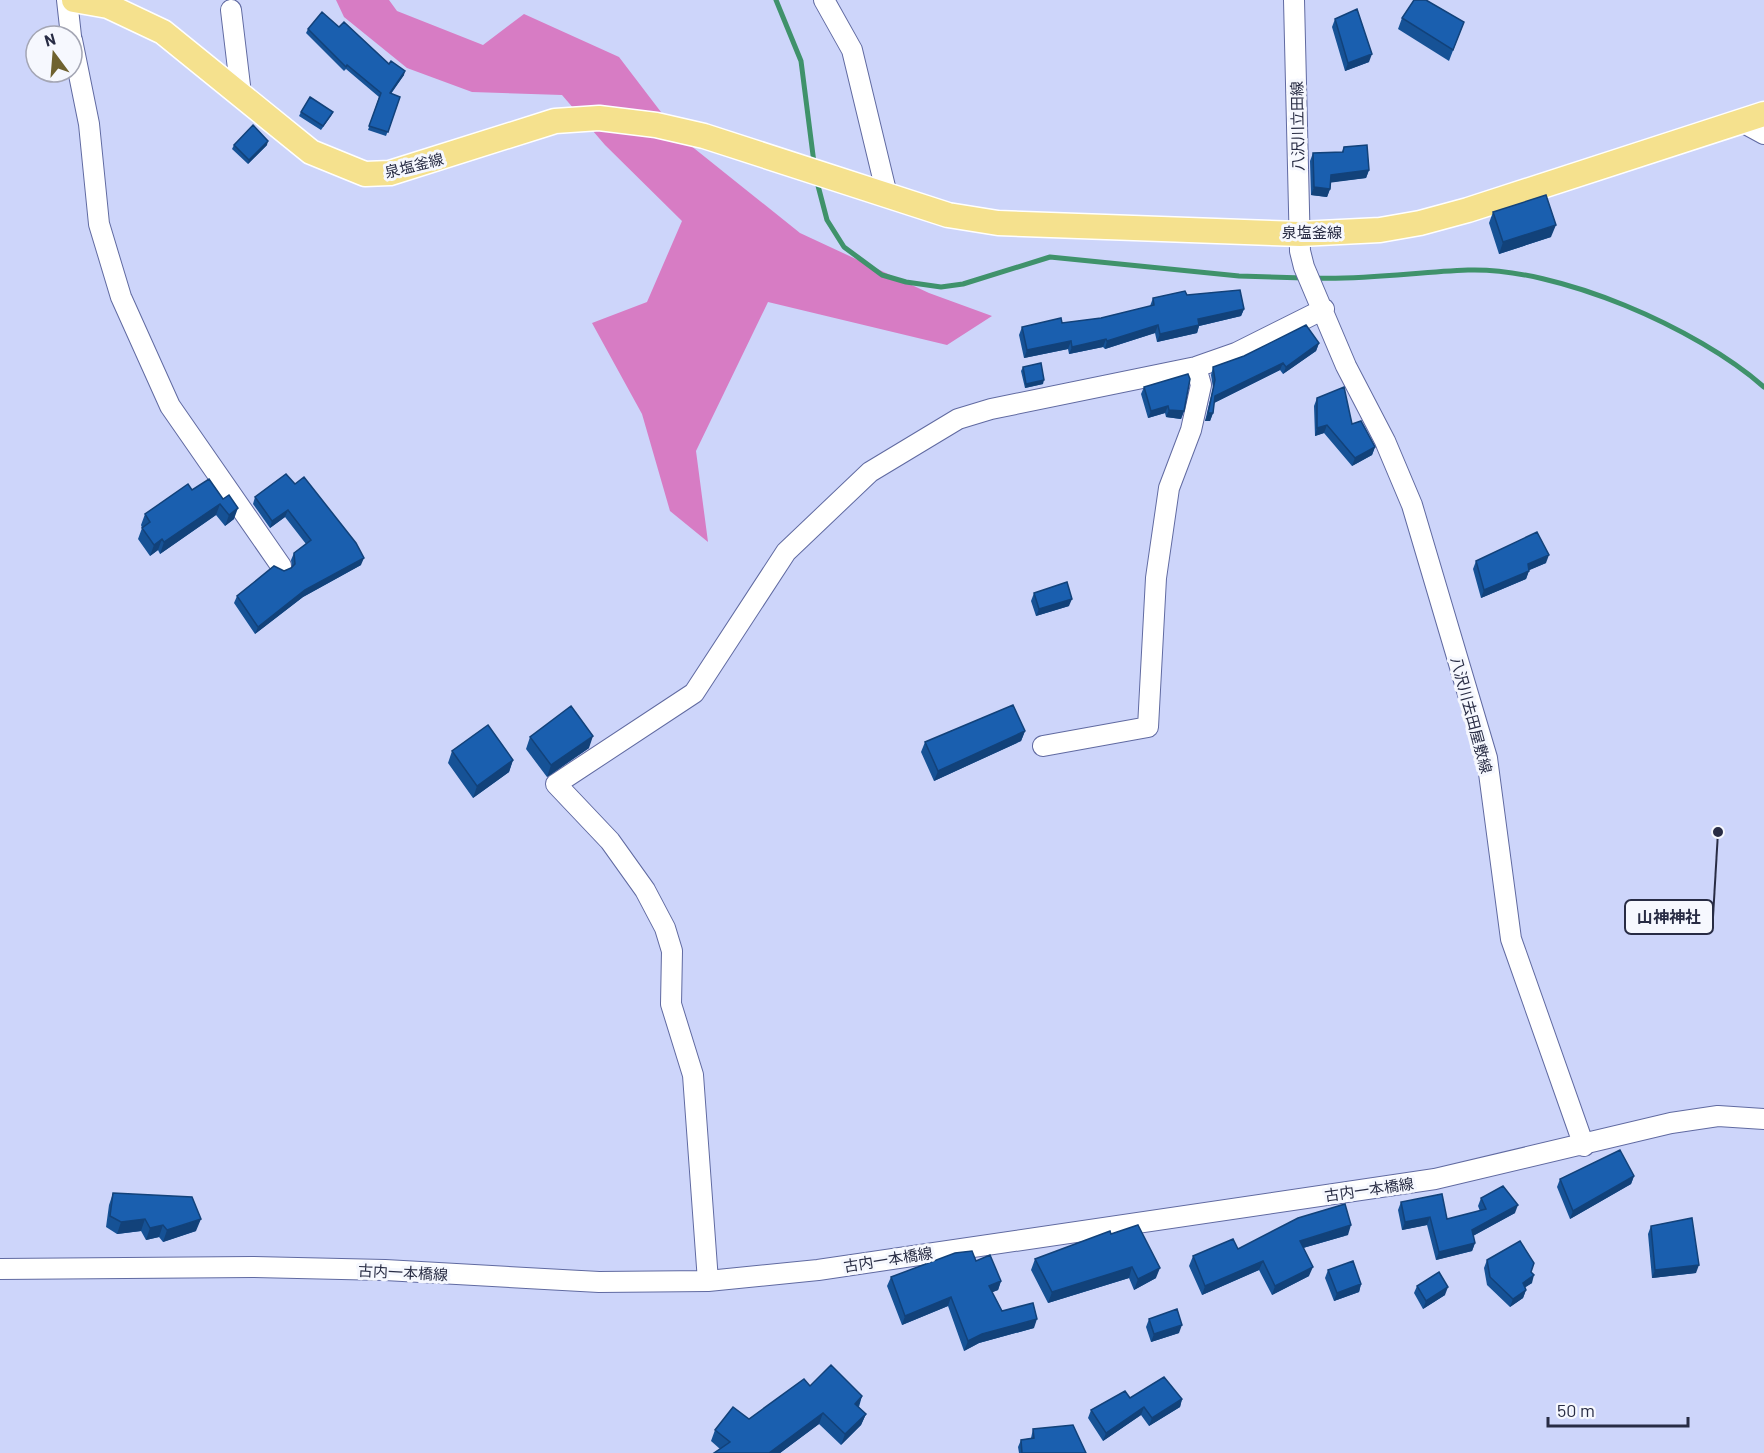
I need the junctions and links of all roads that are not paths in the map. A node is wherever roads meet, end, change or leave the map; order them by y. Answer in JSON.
{"nodes":[{"id":1,"x":67,"y":0,"type":"edge"},
{"id":2,"x":74,"y":0,"type":"edge"},
{"id":3,"x":824,"y":0,"type":"edge"},
{"id":4,"x":1294,"y":0,"type":"edge"},
{"id":5,"x":231,"y":10,"type":"dead end"},
{"id":6,"x":70,"y":24,"type":"edge"},
{"id":7,"x":81,"y":84,"type":"edge"},
{"id":8,"x":241,"y":94,"type":"junction"},
{"id":9,"x":1753,"y":118,"type":"edge"},
{"id":10,"x":1764,"y":134,"type":"edge"},
{"id":11,"x":887,"y":195,"type":"junction"},
{"id":12,"x":1300,"y":242,"type":"junction"},
{"id":13,"x":1320,"y":304,"type":"junction"},
{"id":14,"x":1196,"y":367,"type":"junction"},
{"id":15,"x":281,"y":566,"type":"dead end"},
{"id":16,"x":1043,"y":746,"type":"dead end"},
{"id":17,"x":1764,"y":1119,"type":"edge"},
{"id":18,"x":1584,"y":1146,"type":"junction"},
{"id":19,"x":0,"y":1269,"type":"edge"},
{"id":20,"x":708,"y":1281,"type":"junction"}],
"edges":[{"from":1,"to":6,"type":"street"},
{"from":2,"to":8,"type":"main road","name":"泉塩釜線"},
{"from":3,"to":11,"type":"street"},
{"from":4,"to":12,"type":"street","name":"八沢川立田線"},
{"from":5,"to":8,"type":"street"},
{"from":7,"to":15,"type":"street"},
{"from":8,"to":11,"type":"main road","name":"泉塩釜線"},
{"from":9,"to":10,"type":"street"},
{"from":9,"to":12,"type":"main road","name":"泉塩釜線"},
{"from":11,"to":12,"type":"main road","name":"泉塩釜線"},
{"from":12,"to":13,"type":"street","name":"八沢川立田線"},
{"from":13,"to":14,"type":"street"},
{"from":13,"to":18,"type":"street","name":"八沢川去田屋敷線"},
{"from":14,"to":16,"type":"street"},
{"from":14,"to":20,"type":"street"},
{"from":17,"to":18,"type":"street","name":"古内一本橋線"},
{"from":18,"to":20,"type":"street","name":"古内一本橋線"},
{"from":19,"to":20,"type":"street","name":"古内一本橋線"}]}
